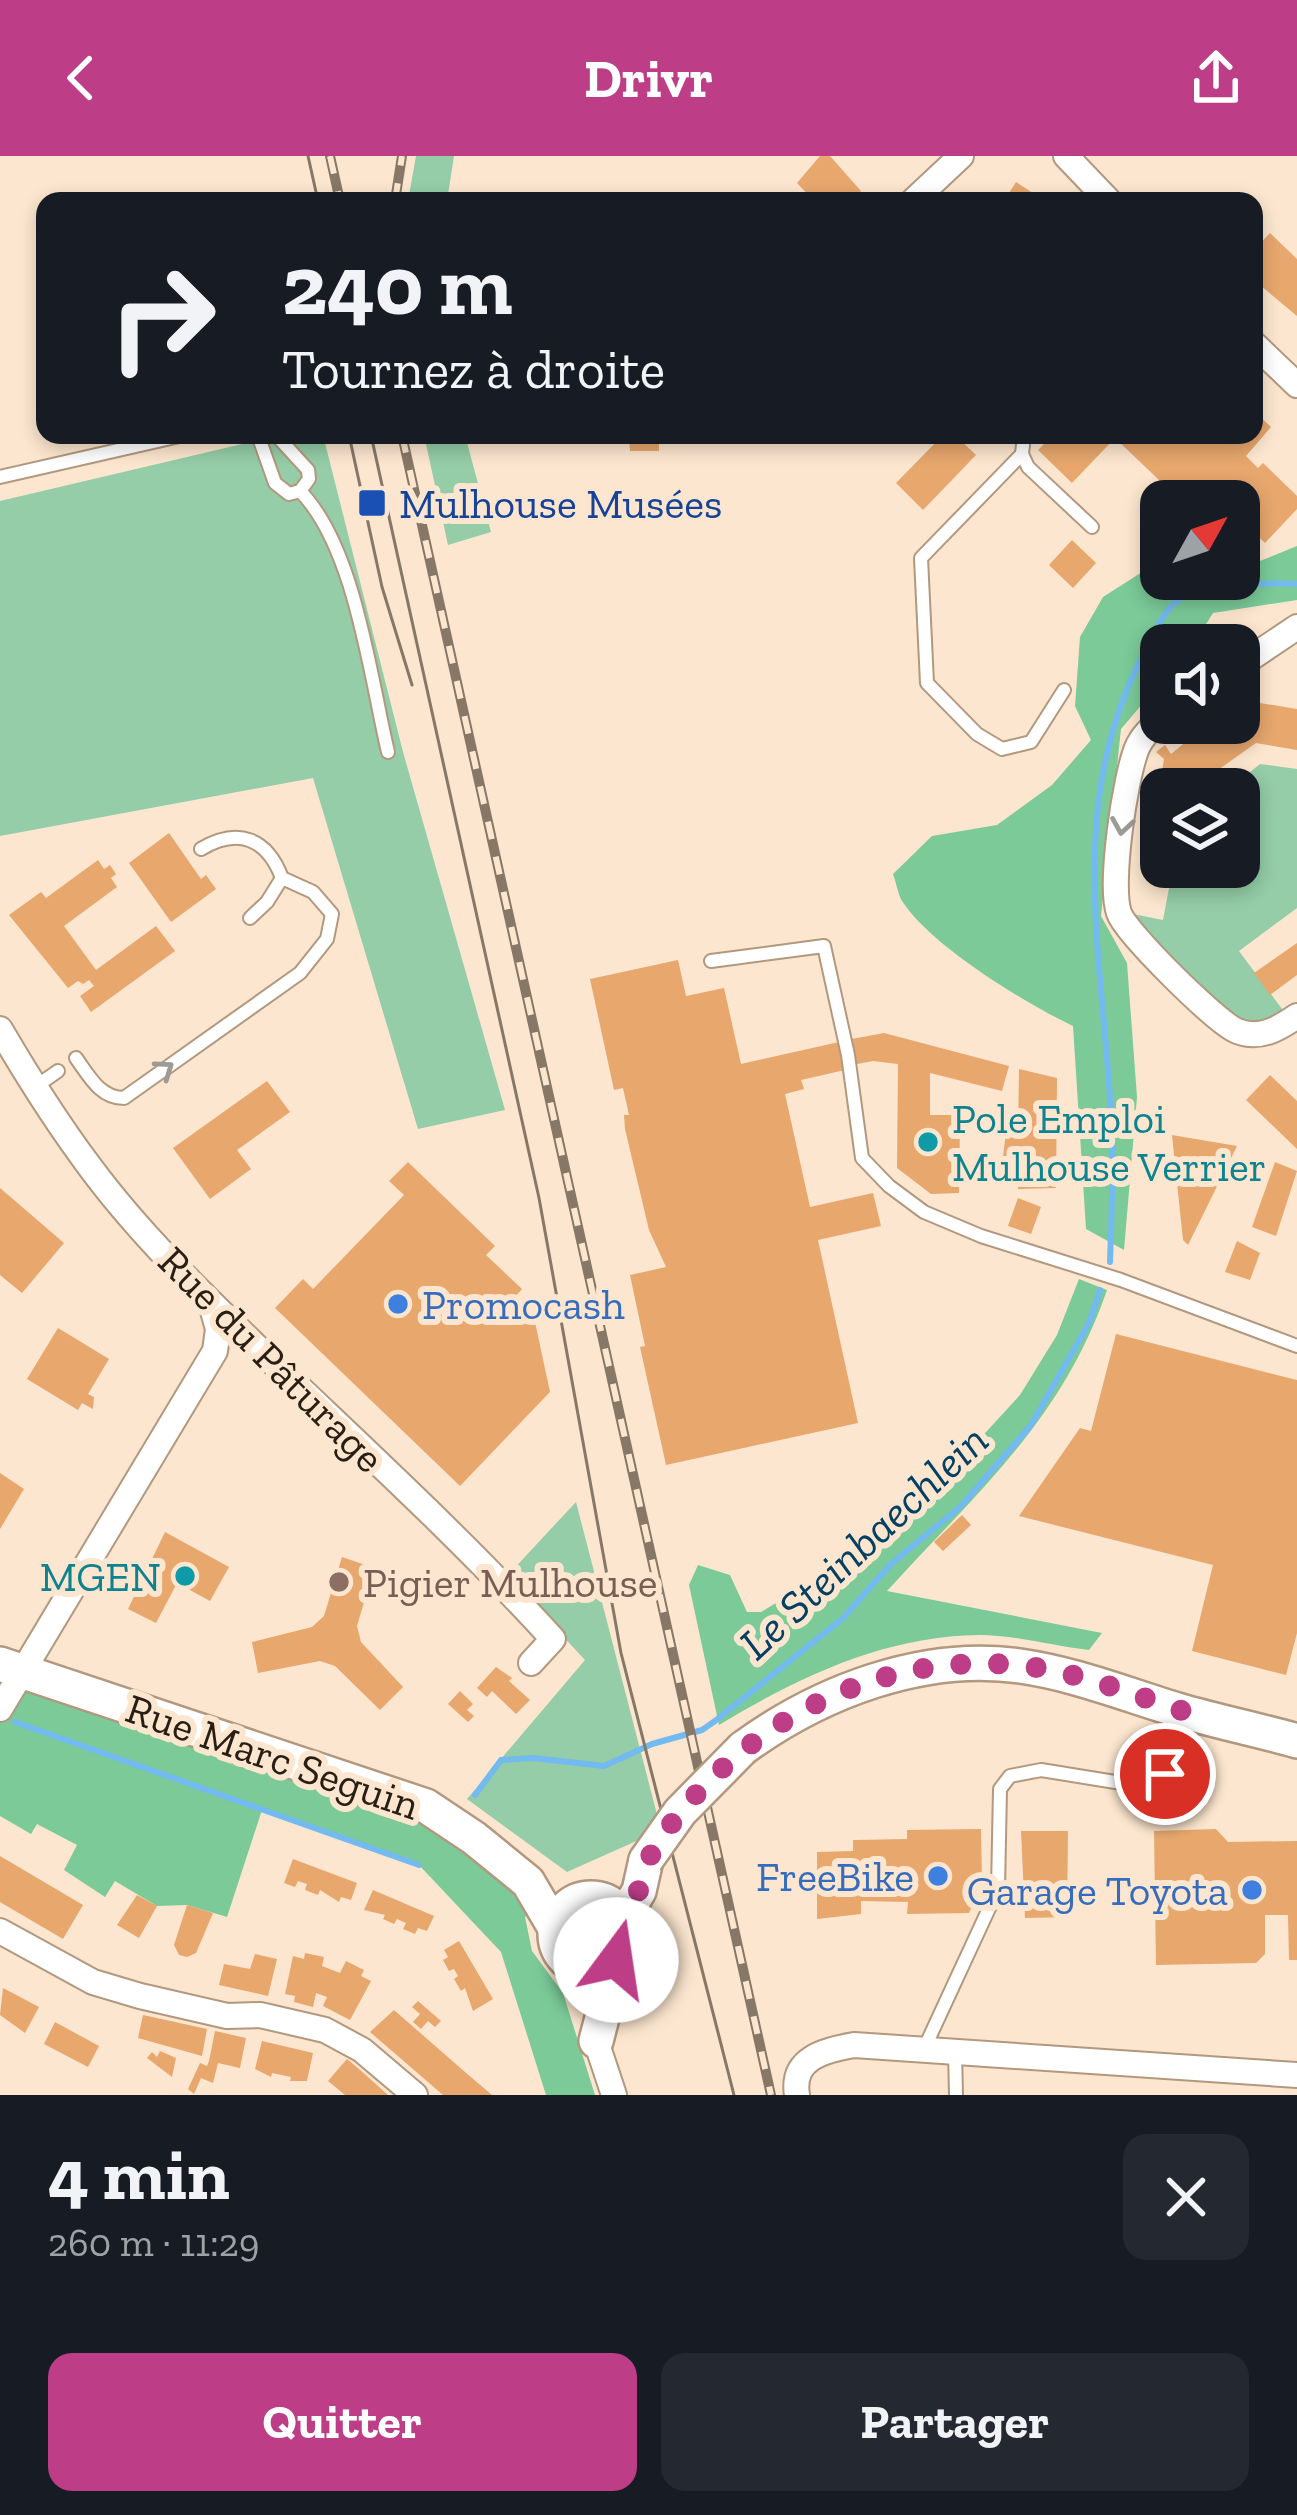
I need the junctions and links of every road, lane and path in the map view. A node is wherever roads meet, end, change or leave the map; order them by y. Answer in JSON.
{"nodes":[{"id":1,"x":962,"y":156,"type":"edge"},
{"id":2,"x":1066,"y":156,"type":"edge"},
{"id":3,"x":924,"y":192,"type":"edge"},
{"id":4,"x":1100,"y":192,"type":"edge"},
{"id":5,"x":1263,"y":353,"type":"edge"},
{"id":6,"x":1297,"y":385,"type":"edge"},
{"id":7,"x":145,"y":444,"type":"edge"},
{"id":8,"x":265,"y":444,"type":"edge"},
{"id":9,"x":284,"y":444,"type":"edge"},
{"id":10,"x":1023,"y":444,"type":"edge"},
{"id":11,"x":1022,"y":454,"type":"junction"},
{"id":12,"x":0,"y":477,"type":"edge"},
{"id":13,"x":300,"y":491,"type":"junction"},
{"id":14,"x":1092,"y":527,"type":"dead end"},
{"id":15,"x":1297,"y":627,"type":"edge"},
{"id":16,"x":1260,"y":652,"type":"edge"},
{"id":17,"x":1064,"y":690,"type":"dead end"},
{"id":18,"x":1141,"y":744,"type":"edge"},
{"id":19,"x":388,"y":752,"type":"dead end"},
{"id":20,"x":201,"y":850,"type":"dead end"},
{"id":21,"x":282,"y":878,"type":"junction"},
{"id":22,"x":250,"y":918,"type":"dead end"},
{"id":23,"x":711,"y":961,"type":"dead end"},
{"id":24,"x":1297,"y":1016,"type":"edge"},
{"id":25,"x":0,"y":1029,"type":"edge"},
{"id":26,"x":76,"y":1058,"type":"dead end"},
{"id":27,"x":58,"y":1071,"type":"dead end"},
{"id":28,"x":34,"y":1088,"type":"junction"},
{"id":29,"x":210,"y":1302,"type":"junction"},
{"id":30,"x":1297,"y":1346,"type":"edge"},
{"id":31,"x":258,"y":1348,"type":"junction"},
{"id":32,"x":214,"y":1351,"type":"junction"},
{"id":33,"x":531,"y":1663,"type":"dead end"},
{"id":34,"x":11,"y":1667,"type":"edge"},
{"id":35,"x":0,"y":1709,"type":"edge"},
{"id":36,"x":1183,"y":1711,"type":"junction"},
{"id":37,"x":1288,"y":1733,"type":"edge"},
{"id":38,"x":528,"y":1882,"type":"junction"},
{"id":39,"x":602,"y":1905,"type":"junction"},
{"id":40,"x":555,"y":1928,"type":"junction"},
{"id":41,"x":0,"y":1931,"type":"edge"},
{"id":42,"x":616,"y":1960,"type":"junction"},
{"id":43,"x":574,"y":1966,"type":"junction"},
{"id":44,"x":596,"y":2042,"type":"junction"},
{"id":45,"x":923,"y":2049,"type":"junction"},
{"id":46,"x":955,"y":2052,"type":"junction"},
{"id":47,"x":1297,"y":2074,"type":"edge"},
{"id":48,"x":415,"y":2095,"type":"edge"},
{"id":49,"x":614,"y":2095,"type":"edge"},
{"id":50,"x":797,"y":2095,"type":"edge"},
{"id":51,"x":956,"y":2095,"type":"edge"}],
"edges":[{"from":1,"to":3,"type":"street"},
{"from":2,"to":4,"type":"street"},
{"from":5,"to":6,"type":"street"},
{"from":7,"to":12,"type":"lane"},
{"from":8,"to":13,"type":"lane"},
{"from":9,"to":13,"type":"lane"},
{"from":10,"to":11,"type":"lane"},
{"from":11,"to":14,"type":"lane"},
{"from":11,"to":17,"type":"lane"},
{"from":13,"to":19,"type":"lane"},
{"from":15,"to":16,"type":"street"},
{"from":18,"to":24,"type":"street","one_way":true},
{"from":20,"to":21,"type":"lane"},
{"from":21,"to":22,"type":"lane"},
{"from":26,"to":21,"type":"lane","one_way":true},
{"from":23,"to":30,"type":"lane"},
{"from":25,"to":28,"type":"street","name":"Rue du Pâturage"},
{"from":27,"to":28,"type":"lane"},
{"from":28,"to":29,"type":"street","name":"Rue du Pâturage"},
{"from":29,"to":31,"type":"street","name":"Rue du Pâturage"},
{"from":29,"to":32,"type":"street"},
{"from":31,"to":32,"type":"street"},
{"from":31,"to":33,"type":"street","name":"Rue du Pâturage"},
{"from":32,"to":34,"type":"street"},
{"from":34,"to":35,"type":"street"},
{"from":34,"to":38,"type":"street","name":"Rue Marc Seguin"},
{"from":36,"to":37,"type":"street"},
{"from":36,"to":39,"type":"street","bridge":true},
{"from":36,"to":45,"type":"lane"},
{"from":38,"to":39,"type":"street","name":"Rue Marc Seguin"},
{"from":38,"to":40,"type":"street","name":"Rue Marc Seguin"},
{"from":39,"to":40,"type":"street"},
{"from":39,"to":42,"type":"street"},
{"from":40,"to":43,"type":"street"},
{"from":41,"to":48,"type":"street"},
{"from":42,"to":43,"type":"street"},
{"from":42,"to":44,"type":"street"},
{"from":43,"to":44,"type":"street"},
{"from":44,"to":49,"type":"street"},
{"from":45,"to":46,"type":"street"},
{"from":45,"to":50,"type":"street"},
{"from":46,"to":47,"type":"street"},
{"from":46,"to":51,"type":"lane"}]}
